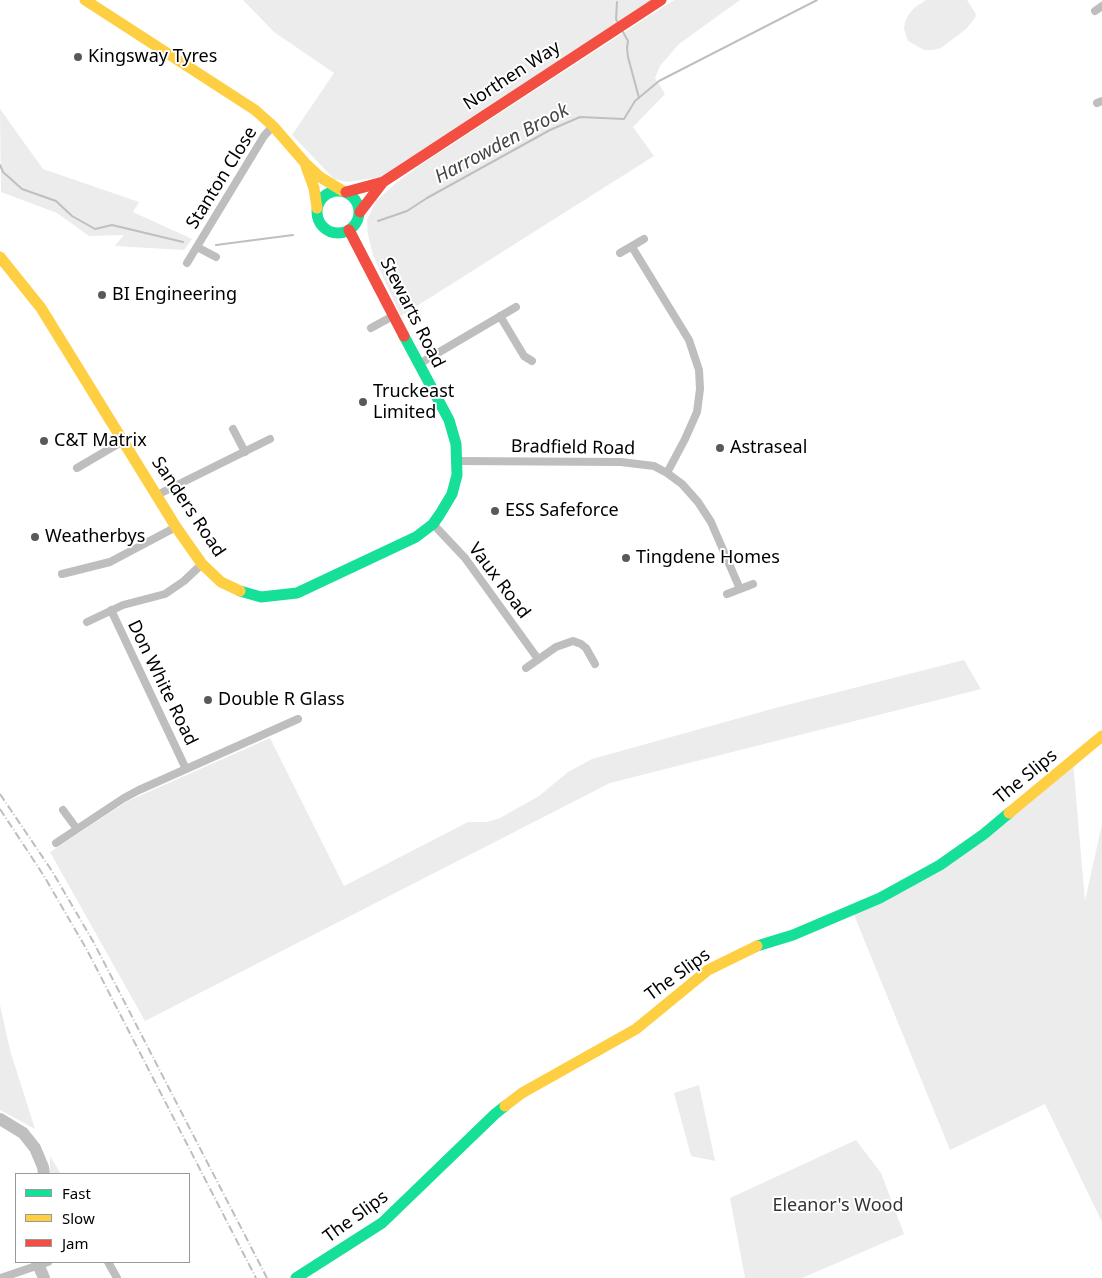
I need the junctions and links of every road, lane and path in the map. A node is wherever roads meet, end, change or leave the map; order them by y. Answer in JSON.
{"nodes":[{"id":1,"x":85,"y":0,"type":"edge"},
{"id":2,"x":661,"y":0,"type":"edge"},
{"id":3,"x":273,"y":126,"type":"junction"},
{"id":4,"x":306,"y":164,"type":"junction"},
{"id":5,"x":383,"y":182,"type":"junction"},
{"id":6,"x":344,"y":191,"type":"junction"},
{"id":7,"x":317,"y":208,"type":"junction"},
{"id":8,"x":360,"y":212,"type":"junction"},
{"id":9,"x":349,"y":230,"type":"junction"},
{"id":10,"x":644,"y":239,"type":"dead end"},
{"id":11,"x":197,"y":247,"type":"junction"},
{"id":12,"x":632,"y":247,"type":"junction"},
{"id":13,"x":620,"y":253,"type":"dead end"},
{"id":14,"x":0,"y":257,"type":"edge"},
{"id":15,"x":216,"y":257,"type":"dead end"},
{"id":16,"x":187,"y":263,"type":"dead end"},
{"id":17,"x":516,"y":307,"type":"dead end"},
{"id":18,"x":393,"y":316,"type":"junction"},
{"id":19,"x":500,"y":316,"type":"junction"},
{"id":20,"x":371,"y":328,"type":"dead end"},
{"id":21,"x":532,"y":361,"type":"dead end"},
{"id":22,"x":418,"y":364,"type":"junction"},
{"id":23,"x":233,"y":428,"type":"dead end"},
{"id":24,"x":270,"y":439,"type":"dead end"},
{"id":25,"x":123,"y":441,"type":"junction"},
{"id":26,"x":245,"y":452,"type":"junction"},
{"id":27,"x":458,"y":461,"type":"junction"},
{"id":28,"x":77,"y":468,"type":"dead end"},
{"id":29,"x":667,"y":473,"type":"junction"},
{"id":30,"x":157,"y":495,"type":"junction"},
{"id":31,"x":432,"y":524,"type":"junction"},
{"id":32,"x":176,"y":526,"type":"junction"},
{"id":33,"x":202,"y":564,"type":"junction"},
{"id":34,"x":62,"y":574,"type":"dead end"},
{"id":35,"x":753,"y":584,"type":"dead end"},
{"id":36,"x":740,"y":589,"type":"junction"},
{"id":37,"x":727,"y":594,"type":"dead end"},
{"id":38,"x":111,"y":610,"type":"junction"},
{"id":39,"x":87,"y":622,"type":"dead end"},
{"id":40,"x":538,"y":659,"type":"junction"},
{"id":41,"x":595,"y":664,"type":"dead end"},
{"id":42,"x":526,"y":668,"type":"dead end"},
{"id":43,"x":298,"y":719,"type":"dead end"},
{"id":44,"x":1102,"y":736,"type":"edge"},
{"id":45,"x":186,"y":769,"type":"junction"},
{"id":46,"x":63,"y":810,"type":"dead end"},
{"id":47,"x":77,"y":829,"type":"junction"},
{"id":48,"x":56,"y":844,"type":"dead end"},
{"id":49,"x":44,"y":1263,"type":"edge"},
{"id":50,"x":109,"y":1263,"type":"edge"},
{"id":51,"x":1,"y":1278,"type":"edge"},
{"id":52,"x":117,"y":1278,"type":"edge"},
{"id":53,"x":296,"y":1278,"type":"edge"}],
"edges":[{"from":1,"to":3,"type":"street"},
{"from":2,"to":5,"type":"street","name":"Northen Way"},
{"from":3,"to":4,"type":"street"},
{"from":3,"to":11,"type":"street","name":"Stanton Close"},
{"from":4,"to":6,"type":"street"},
{"from":4,"to":7,"type":"street"},
{"from":5,"to":6,"type":"street","name":"Northen Way"},
{"from":5,"to":8,"type":"street","name":"Northen Way"},
{"from":6,"to":7,"type":"street"},
{"from":6,"to":8,"type":"street"},
{"from":7,"to":9,"type":"street"},
{"from":8,"to":9,"type":"street"},
{"from":9,"to":18,"type":"street","name":"Stewarts Road"},
{"from":10,"to":12,"type":"street"},
{"from":11,"to":15,"type":"street","name":"Stanton Close"},
{"from":11,"to":16,"type":"street","name":"Stanton Close"},
{"from":12,"to":13,"type":"street"},
{"from":12,"to":29,"type":"street"},
{"from":14,"to":25,"type":"street","name":"Sanders Road"},
{"from":17,"to":19,"type":"street"},
{"from":18,"to":20,"type":"street"},
{"from":18,"to":22,"type":"street","name":"Stewarts Road"},
{"from":19,"to":21,"type":"street"},
{"from":19,"to":22,"type":"street"},
{"from":22,"to":27,"type":"street","name":"Stewarts Road"},
{"from":23,"to":26,"type":"street"},
{"from":24,"to":26,"type":"street"},
{"from":25,"to":28,"type":"street"},
{"from":25,"to":30,"type":"street","name":"Sanders Road"},
{"from":26,"to":30,"type":"street"},
{"from":27,"to":29,"type":"street","name":"Bradfield Road"},
{"from":27,"to":31,"type":"street","name":"Stewarts Road"},
{"from":29,"to":36,"type":"street","name":"Bradfield Road"},
{"from":30,"to":32,"type":"street","name":"Sanders Road"},
{"from":31,"to":33,"type":"street","name":"Sanders Road"},
{"from":31,"to":40,"type":"street","name":"Vaux Road"},
{"from":32,"to":33,"type":"street","name":"Sanders Road"},
{"from":32,"to":34,"type":"street"},
{"from":33,"to":38,"type":"street","name":"Don White Road"},
{"from":35,"to":36,"type":"street"},
{"from":36,"to":37,"type":"street"},
{"from":38,"to":39,"type":"street","name":"Don White Road"},
{"from":38,"to":45,"type":"street","name":"Don White Road"},
{"from":40,"to":41,"type":"street"},
{"from":40,"to":42,"type":"street"},
{"from":43,"to":45,"type":"street","name":"Don White Road"},
{"from":44,"to":53,"type":"street","name":"The Slips"},
{"from":45,"to":47,"type":"street","name":"Don White Road"},
{"from":46,"to":47,"type":"street"},
{"from":47,"to":48,"type":"street","name":"Don White Road"},
{"from":49,"to":51,"type":"street"},
{"from":50,"to":52,"type":"street"}]}
